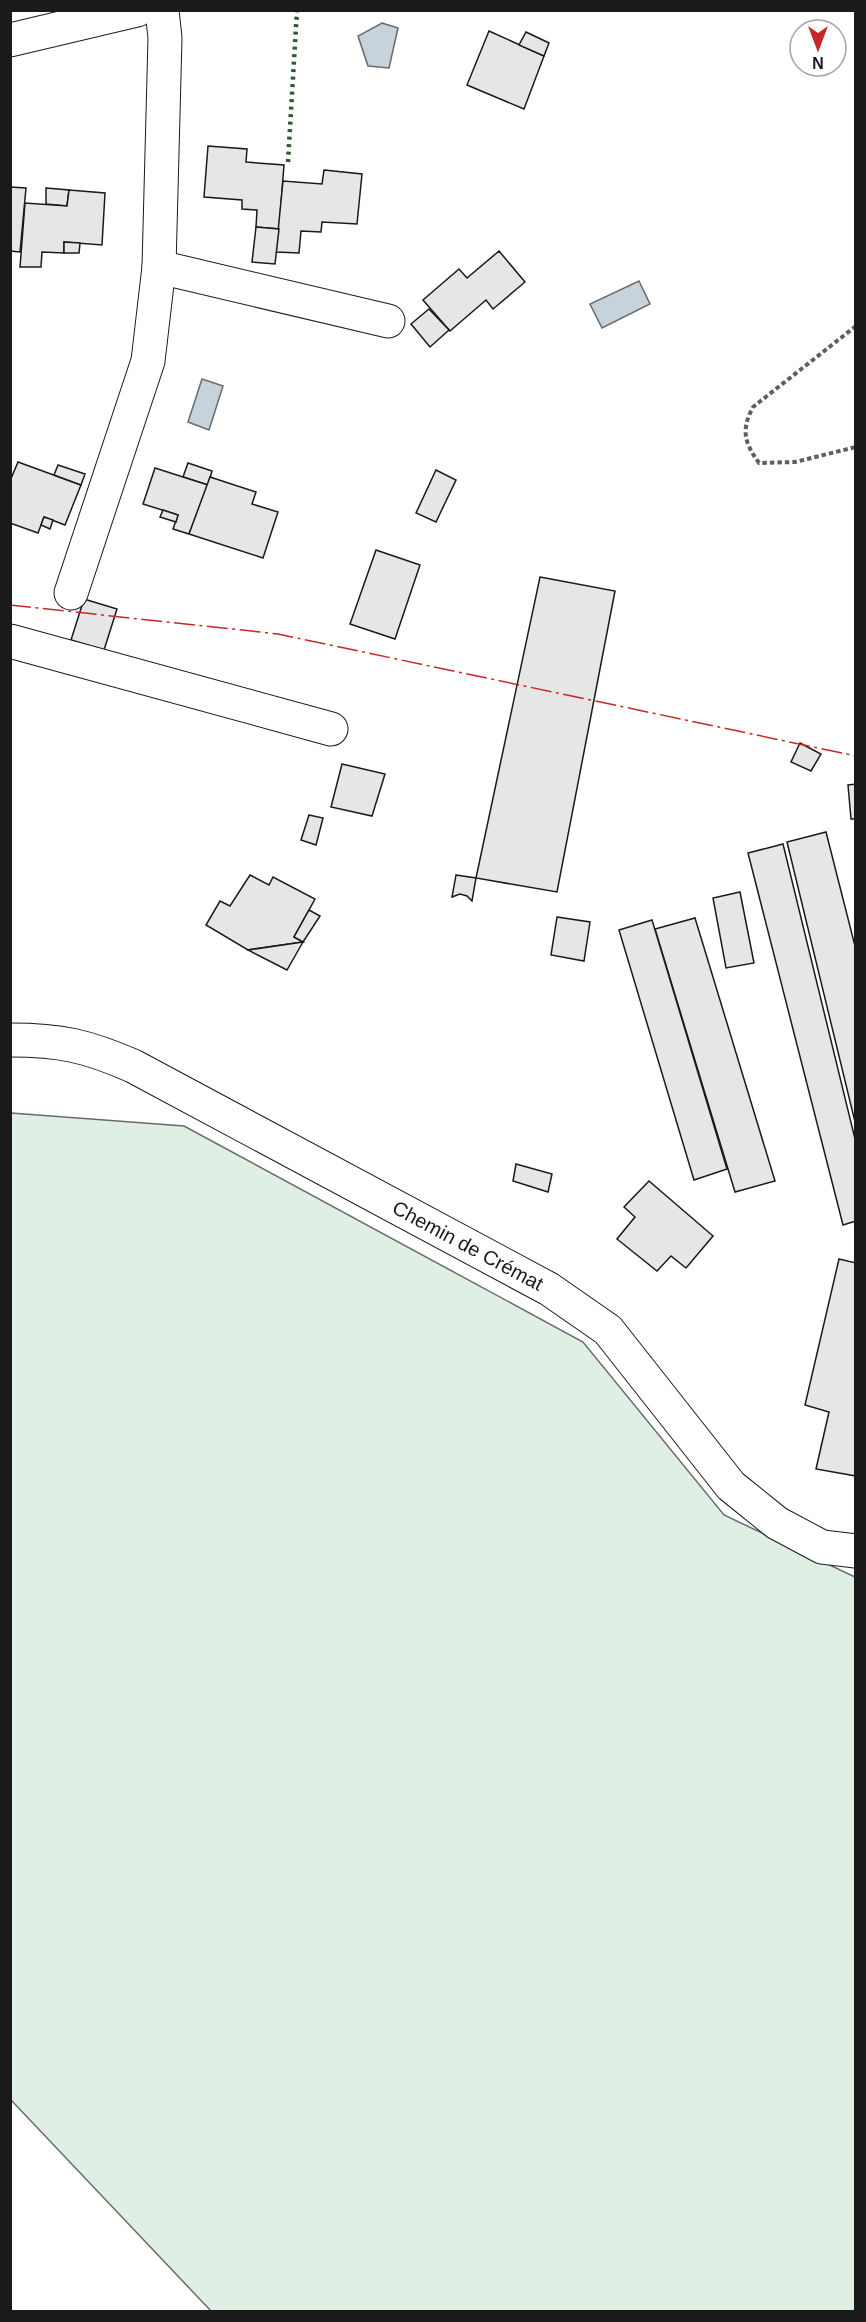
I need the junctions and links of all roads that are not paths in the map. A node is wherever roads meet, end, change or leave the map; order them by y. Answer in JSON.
{"nodes":[{"id":1,"x":137,"y":10,"type":"edge"},
{"id":2,"x":162,"y":10,"type":"edge"},
{"id":3,"x":10,"y":40,"type":"edge"},
{"id":4,"x":159,"y":267,"type":"junction"},
{"id":5,"x":388,"y":321,"type":"dead end"},
{"id":6,"x":71,"y":593,"type":"dead end"},
{"id":7,"x":10,"y":641,"type":"edge"},
{"id":8,"x":331,"y":729,"type":"dead end"},
{"id":9,"x":10,"y":1040,"type":"edge"},
{"id":10,"x":855,"y":1551,"type":"edge"}],
"edges":[{"from":1,"to":3,"type":"street"},
{"from":2,"to":4,"type":"street"},
{"from":4,"to":5,"type":"street"},
{"from":4,"to":6,"type":"street"},
{"from":7,"to":8,"type":"street"},
{"from":9,"to":10,"type":"street","name":"Chemin de Crémat"}]}
